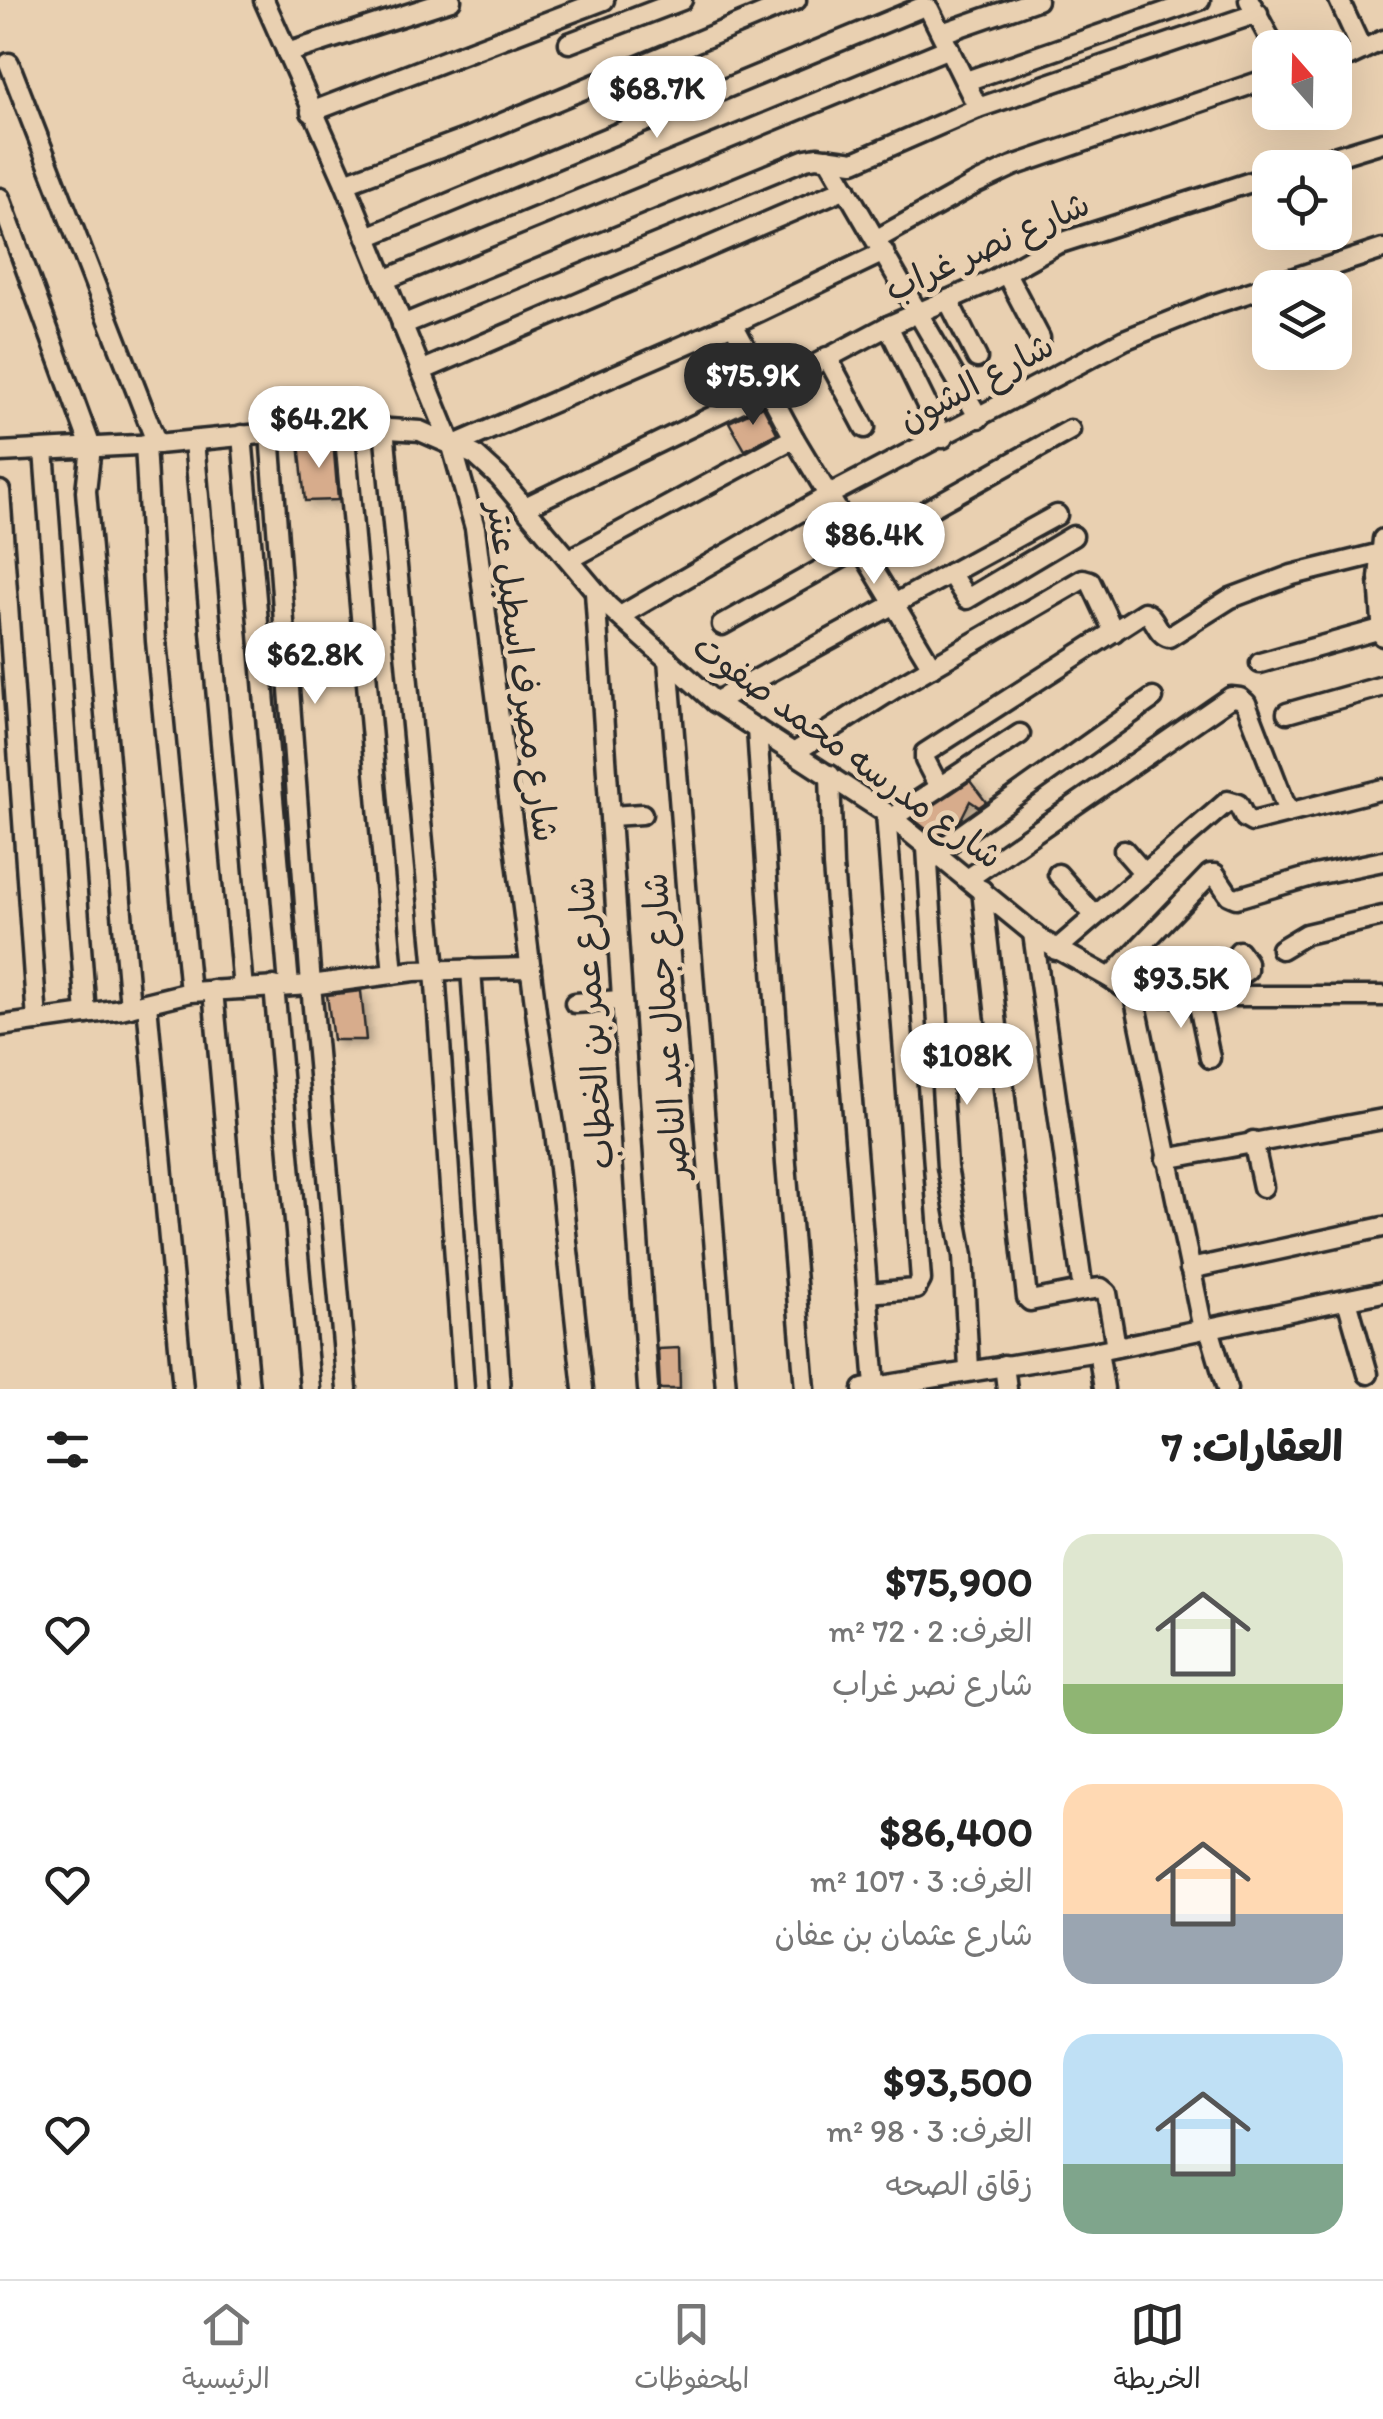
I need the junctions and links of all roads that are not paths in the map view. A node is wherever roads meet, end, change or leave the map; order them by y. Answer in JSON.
{"nodes":[{"id":1,"x":264,"y":0,"type":"edge"},
{"id":2,"x":450,"y":0,"type":"edge"},
{"id":3,"x":604,"y":0,"type":"edge"},
{"id":4,"x":682,"y":0,"type":"edge"},
{"id":5,"x":743,"y":0,"type":"edge"},
{"id":6,"x":796,"y":0,"type":"edge"},
{"id":7,"x":1037,"y":0,"type":"edge"},
{"id":8,"x":1200,"y":0,"type":"edge"},
{"id":9,"x":1339,"y":0,"type":"edge"},
{"id":10,"x":1254,"y":7,"type":"edge"},
{"id":11,"x":749,"y":21,"type":"junction"},
{"id":12,"x":1265,"y":30,"type":"edge"},
{"id":13,"x":1383,"y":40,"type":"edge"},
{"id":14,"x":945,"y":41,"type":"junction"},
{"id":15,"x":569,"y":43,"type":"dead end"},
{"id":16,"x":1362,"y":50,"type":"junction"},
{"id":17,"x":287,"y":53,"type":"junction"},
{"id":18,"x":1352,"y":55,"type":"edge"},
{"id":19,"x":9,"y":63,"type":"dead end"},
{"id":20,"x":966,"y":82,"type":"junction"},
{"id":21,"x":1252,"y":84,"type":"edge"},
{"id":22,"x":978,"y":108,"type":"junction"},
{"id":23,"x":312,"y":112,"type":"junction"},
{"id":24,"x":1383,"y":142,"type":"edge"},
{"id":25,"x":1352,"y":151,"type":"edge"},
{"id":26,"x":833,"y":160,"type":"junction"},
{"id":27,"x":345,"y":182,"type":"junction"},
{"id":28,"x":1252,"y":182,"type":"edge"},
{"id":29,"x":846,"y":188,"type":"junction"},
{"id":30,"x":0,"y":198,"type":"edge"},
{"id":31,"x":367,"y":236,"type":"junction"},
{"id":32,"x":881,"y":246,"type":"junction"},
{"id":33,"x":1383,"y":250,"type":"edge"},
{"id":34,"x":1006,"y":273,"type":"junction"},
{"id":35,"x":384,"y":280,"type":"junction"},
{"id":36,"x":948,"y":300,"type":"junction"},
{"id":37,"x":918,"y":314,"type":"junction"},
{"id":38,"x":733,"y":324,"type":"junction"},
{"id":39,"x":402,"y":325,"type":"junction"},
{"id":40,"x":888,"y":326,"type":"junction"},
{"id":41,"x":1040,"y":338,"type":"dead end"},
{"id":42,"x":827,"y":357,"type":"junction"},
{"id":43,"x":977,"y":358,"type":"dead end"},
{"id":44,"x":421,"y":371,"type":"junction"},
{"id":45,"x":767,"y":390,"type":"junction"},
{"id":46,"x":979,"y":418,"type":"junction"},
{"id":47,"x":344,"y":426,"type":"junction"},
{"id":48,"x":384,"y":428,"type":"junction"},
{"id":49,"x":865,"y":428,"type":"dead end"},
{"id":50,"x":1070,"y":430,"type":"dead end"},
{"id":51,"x":270,"y":433,"type":"junction"},
{"id":52,"x":242,"y":436,"type":"junction"},
{"id":53,"x":794,"y":438,"type":"junction"},
{"id":54,"x":943,"y":438,"type":"junction"},
{"id":55,"x":194,"y":441,"type":"junction"},
{"id":56,"x":151,"y":444,"type":"junction"},
{"id":57,"x":452,"y":446,"type":"junction"},
{"id":58,"x":91,"y":448,"type":"junction"},
{"id":59,"x":44,"y":450,"type":"junction"},
{"id":60,"x":0,"y":452,"type":"edge"},
{"id":61,"x":0,"y":490,"type":"edge"},
{"id":62,"x":830,"y":496,"type":"junction"},
{"id":63,"x":525,"y":507,"type":"junction"},
{"id":64,"x":1056,"y":515,"type":"dead end"},
{"id":65,"x":1073,"y":536,"type":"dead end"},
{"id":66,"x":1382,"y":546,"type":"edge"},
{"id":67,"x":862,"y":548,"type":"junction"},
{"id":68,"x":570,"y":559,"type":"junction"},
{"id":69,"x":950,"y":573,"type":"junction"},
{"id":70,"x":595,"y":592,"type":"junction"},
{"id":71,"x":894,"y":603,"type":"junction"},
{"id":72,"x":620,"y":616,"type":"junction"},
{"id":73,"x":722,"y":624,"type":"dead end"},
{"id":74,"x":1114,"y":632,"type":"junction"},
{"id":75,"x":1382,"y":632,"type":"edge"},
{"id":76,"x":668,"y":659,"type":"junction"},
{"id":77,"x":1260,"y":662,"type":"dead end"},
{"id":78,"x":932,"y":667,"type":"junction"},
{"id":79,"x":1383,"y":686,"type":"edge"},
{"id":80,"x":1153,"y":698,"type":"dead end"},
{"id":81,"x":715,"y":702,"type":"junction"},
{"id":82,"x":1287,"y":714,"type":"dead end"},
{"id":83,"x":757,"y":729,"type":"junction"},
{"id":84,"x":1020,"y":734,"type":"dead end"},
{"id":85,"x":795,"y":752,"type":"junction"},
{"id":86,"x":830,"y":775,"type":"junction"},
{"id":87,"x":938,"y":785,"type":"junction"},
{"id":88,"x":1383,"y":789,"type":"edge"},
{"id":89,"x":1288,"y":812,"type":"junction"},
{"id":90,"x":642,"y":814,"type":"dead end"},
{"id":91,"x":610,"y":816,"type":"junction"},
{"id":92,"x":889,"y":816,"type":"junction"},
{"id":93,"x":930,"y":850,"type":"junction"},
{"id":94,"x":1124,"y":850,"type":"dead end"},
{"id":95,"x":1383,"y":861,"type":"edge"},
{"id":96,"x":1144,"y":873,"type":"junction"},
{"id":97,"x":1058,"y":874,"type":"dead end"},
{"id":98,"x":976,"y":884,"type":"junction"},
{"id":99,"x":1094,"y":916,"type":"junction"},
{"id":100,"x":1383,"y":916,"type":"edge"},
{"id":101,"x":1033,"y":933,"type":"junction"},
{"id":102,"x":1281,"y":949,"type":"dead end"},
{"id":103,"x":1056,"y":950,"type":"junction"},
{"id":104,"x":1239,"y":951,"type":"dead end"},
{"id":105,"x":531,"y":968,"type":"junction"},
{"id":106,"x":471,"y":969,"type":"junction"},
{"id":107,"x":435,"y":970,"type":"junction"},
{"id":108,"x":393,"y":974,"type":"junction"},
{"id":109,"x":1110,"y":978,"type":"junction"},
{"id":110,"x":312,"y":984,"type":"junction"},
{"id":111,"x":282,"y":986,"type":"junction"},
{"id":112,"x":244,"y":988,"type":"junction"},
{"id":113,"x":214,"y":990,"type":"junction"},
{"id":114,"x":190,"y":992,"type":"junction"},
{"id":115,"x":1134,"y":995,"type":"junction"},
{"id":116,"x":1204,"y":995,"type":"junction"},
{"id":117,"x":1383,"y":996,"type":"edge"},
{"id":118,"x":621,"y":1000,"type":"junction"},
{"id":119,"x":575,"y":1002,"type":"dead end"},
{"id":120,"x":139,"y":1006,"type":"junction"},
{"id":121,"x":86,"y":1014,"type":"junction"},
{"id":122,"x":37,"y":1022,"type":"junction"},
{"id":123,"x":0,"y":1026,"type":"edge"},
{"id":124,"x":1210,"y":1058,"type":"dead end"},
{"id":125,"x":1383,"y":1119,"type":"edge"},
{"id":126,"x":1253,"y":1141,"type":"junction"},
{"id":127,"x":1166,"y":1159,"type":"junction"},
{"id":128,"x":1263,"y":1187,"type":"dead end"},
{"id":129,"x":1383,"y":1227,"type":"edge"},
{"id":130,"x":1190,"y":1269,"type":"junction"},
{"id":131,"x":1086,"y":1290,"type":"junction"},
{"id":132,"x":1383,"y":1292,"type":"edge"},
{"id":133,"x":867,"y":1293,"type":"junction"},
{"id":134,"x":1346,"y":1300,"type":"junction"},
{"id":135,"x":1206,"y":1329,"type":"junction"},
{"id":136,"x":1107,"y":1349,"type":"junction"},
{"id":137,"x":1004,"y":1365,"type":"junction"},
{"id":138,"x":969,"y":1369,"type":"junction"},
{"id":139,"x":1368,"y":1374,"type":"dead end"},
{"id":140,"x":923,"y":1383,"type":"edge"},
{"id":141,"x":869,"y":1387,"type":"edge"},
{"id":142,"x":184,"y":1389,"type":"edge"},
{"id":143,"x":248,"y":1389,"type":"edge"},
{"id":144,"x":310,"y":1389,"type":"edge"},
{"id":145,"x":348,"y":1389,"type":"edge"},
{"id":146,"x":464,"y":1389,"type":"edge"},
{"id":147,"x":500,"y":1389,"type":"edge"},
{"id":148,"x":584,"y":1389,"type":"edge"},
{"id":149,"x":648,"y":1389,"type":"edge"},
{"id":150,"x":726,"y":1389,"type":"edge"},
{"id":151,"x":805,"y":1389,"type":"edge"},
{"id":152,"x":1007,"y":1389,"type":"edge"},
{"id":153,"x":1104,"y":1389,"type":"edge"},
{"id":154,"x":1227,"y":1389,"type":"edge"}],
"edges":[{"from":1,"to":17,"type":"street","name":"شارع مصرف اسطبل عنتر"},
{"from":2,"to":17,"type":"street"},
{"from":3,"to":23,"type":"street"},
{"from":4,"to":15,"type":"street"},
{"from":5,"to":11,"type":"street"},
{"from":6,"to":11,"type":"street"},
{"from":7,"to":14,"type":"street"},
{"from":8,"to":20,"type":"street"},
{"from":9,"to":16,"type":"street"},
{"from":10,"to":12,"type":"street"},
{"from":10,"to":22,"type":"street"},
{"from":11,"to":27,"type":"street"},
{"from":13,"to":16,"type":"street"},
{"from":14,"to":20,"type":"street"},
{"from":14,"to":31,"type":"street"},
{"from":14,"to":35,"type":"street"},
{"from":16,"to":18,"type":"street"},
{"from":17,"to":23,"type":"street","name":"شارع مصرف اسطبل عنتر"},
{"from":19,"to":56,"type":"street"},
{"from":20,"to":22,"type":"street"},
{"from":21,"to":32,"type":"street"},
{"from":22,"to":26,"type":"street"},
{"from":23,"to":27,"type":"street","name":"شارع مصرف اسطبل عنتر"},
{"from":24,"to":25,"type":"street"},
{"from":26,"to":29,"type":"street"},
{"from":26,"to":39,"type":"street"},
{"from":27,"to":31,"type":"street","name":"شارع مصرف اسطبل عنتر"},
{"from":28,"to":34,"type":"street","name":"شارع نصر غراب"},
{"from":29,"to":32,"type":"street"},
{"from":29,"to":44,"type":"street"},
{"from":30,"to":58,"type":"street"},
{"from":31,"to":35,"type":"street","name":"شارع مصرف اسطبل عنتر"},
{"from":32,"to":37,"type":"street"},
{"from":32,"to":38,"type":"street"},
{"from":33,"to":46,"type":"street","name":"شارع الشون"},
{"from":34,"to":36,"type":"street","name":"شارع نصر غراب"},
{"from":34,"to":41,"type":"street"},
{"from":35,"to":39,"type":"street","name":"شارع مصرف اسطبل عنتر"},
{"from":36,"to":37,"type":"street","name":"شارع نصر غراب"},
{"from":36,"to":43,"type":"street"},
{"from":37,"to":40,"type":"street","name":"شارع نصر غراب"},
{"from":37,"to":46,"type":"street"},
{"from":38,"to":45,"type":"street"},
{"from":38,"to":57,"type":"street"},
{"from":39,"to":44,"type":"street","name":"شارع مصرف اسطبل عنتر"},
{"from":40,"to":42,"type":"street","name":"شارع نصر غراب"},
{"from":40,"to":54,"type":"street"},
{"from":42,"to":45,"type":"street","name":"شارع نصر غراب"},
{"from":42,"to":49,"type":"street"},
{"from":44,"to":57,"type":"street","name":"شارع مصرف اسطبل عنتر"},
{"from":45,"to":53,"type":"street"},
{"from":45,"to":63,"type":"street","name":"شارع نصر غراب"},
{"from":46,"to":54,"type":"street","name":"شارع الشون"},
{"from":47,"to":48,"type":"street","name":"شارع مدرسه محمد صفوت"},
{"from":47,"to":51,"type":"street","name":"شارع مدرسه محمد صفوت"},
{"from":47,"to":108,"type":"street"},
{"from":48,"to":57,"type":"street","name":"شارع مدرسه محمد صفوت"},
{"from":48,"to":107,"type":"street"},
{"from":50,"to":67,"type":"street"},
{"from":51,"to":52,"type":"street","name":"شارع مدرسه محمد صفوت"},
{"from":51,"to":110,"type":"street"},
{"from":52,"to":55,"type":"street","name":"شارع مدرسه محمد صفوت"},
{"from":52,"to":111,"type":"street"},
{"from":53,"to":62,"type":"street"},
{"from":53,"to":68,"type":"street"},
{"from":54,"to":62,"type":"street","name":"شارع الشون"},
{"from":55,"to":56,"type":"street","name":"شارع مدرسه محمد صفوت"},
{"from":55,"to":112,"type":"street"},
{"from":56,"to":58,"type":"street","name":"شارع مدرسه محمد صفوت"},
{"from":56,"to":114,"type":"street"},
{"from":57,"to":63,"type":"street","name":"شارع مدرسه محمد صفوت"},
{"from":57,"to":105,"type":"street","name":"شارع مصرف اسطبل عنتر"},
{"from":58,"to":59,"type":"street","name":"شارع مدرسه محمد صفوت"},
{"from":58,"to":120,"type":"street"},
{"from":59,"to":60,"type":"street","name":"شارع مدرسه محمد صفوت"},
{"from":59,"to":121,"type":"street"},
{"from":61,"to":122,"type":"street"},
{"from":62,"to":67,"type":"street"},
{"from":62,"to":72,"type":"street","name":"شارع الشون"},
{"from":63,"to":68,"type":"street","name":"شارع مدرسه محمد صفوت"},
{"from":64,"to":69,"type":"street"},
{"from":65,"to":69,"type":"street"},
{"from":66,"to":74,"type":"street"},
{"from":66,"to":75,"type":"street"},
{"from":67,"to":71,"type":"street"},
{"from":67,"to":73,"type":"street"},
{"from":68,"to":70,"type":"street","name":"شارع مدرسه محمد صفوت"},
{"from":69,"to":71,"type":"street"},
{"from":70,"to":72,"type":"street","name":"شارع مدرسه محمد صفوت"},
{"from":70,"to":91,"type":"street","name":"شارع عمر بن الخطاب"},
{"from":71,"to":78,"type":"street"},
{"from":71,"to":81,"type":"street"},
{"from":72,"to":76,"type":"street","name":"شارع مدرسه محمد صفوت"},
{"from":74,"to":78,"type":"street"},
{"from":74,"to":87,"type":"street"},
{"from":75,"to":77,"type":"street"},
{"from":76,"to":81,"type":"street","name":"شارع مدرسه محمد صفوت"},
{"from":76,"to":150,"type":"street","name":"شارع جمال عبد الناصر"},
{"from":78,"to":85,"type":"street"},
{"from":79,"to":82,"type":"street"},
{"from":80,"to":93,"type":"street"},
{"from":81,"to":83,"type":"street","name":"شارع مدرسه محمد صفوت"},
{"from":83,"to":85,"type":"street","name":"شارع مدرسه محمد صفوت"},
{"from":83,"to":151,"type":"street"},
{"from":84,"to":87,"type":"street"},
{"from":85,"to":86,"type":"street","name":"شارع مدرسه محمد صفوت"},
{"from":86,"to":92,"type":"street","name":"شارع مدرسه محمد صفوت"},
{"from":86,"to":133,"type":"street"},
{"from":87,"to":92,"type":"street"},
{"from":88,"to":89,"type":"street"},
{"from":89,"to":96,"type":"street"},
{"from":89,"to":98,"type":"street"},
{"from":90,"to":91,"type":"street"},
{"from":91,"to":118,"type":"street","name":"شارع عمر بن الخطاب"},
{"from":92,"to":93,"type":"street","name":"شارع مدرسه محمد صفوت"},
{"from":92,"to":133,"type":"street"},
{"from":93,"to":98,"type":"street","name":"شارع مدرسه محمد صفوت"},
{"from":93,"to":138,"type":"street"},
{"from":94,"to":96,"type":"street"},
{"from":95,"to":109,"type":"street"},
{"from":96,"to":99,"type":"street"},
{"from":97,"to":99,"type":"street"},
{"from":98,"to":101,"type":"street","name":"شارع مدرسه محمد صفوت"},
{"from":98,"to":131,"type":"street"},
{"from":99,"to":103,"type":"street"},
{"from":100,"to":102,"type":"street"},
{"from":101,"to":103,"type":"street","name":"شارع مدرسه محمد صفوت"},
{"from":101,"to":131,"type":"street"},
{"from":103,"to":109,"type":"street","name":"شارع مدرسه محمد صفوت"},
{"from":104,"to":116,"type":"street"},
{"from":105,"to":106,"type":"street"},
{"from":105,"to":148,"type":"street","name":"شارع مصرف اسطبل عنتر"},
{"from":106,"to":107,"type":"street"},
{"from":106,"to":147,"type":"street"},
{"from":107,"to":108,"type":"street"},
{"from":107,"to":146,"type":"street"},
{"from":108,"to":110,"type":"street"},
{"from":109,"to":115,"type":"street","name":"شارع مدرسه محمد صفوت"},
{"from":110,"to":111,"type":"street"},
{"from":110,"to":145,"type":"street"},
{"from":111,"to":112,"type":"street"},
{"from":111,"to":144,"type":"street"},
{"from":112,"to":113,"type":"street"},
{"from":113,"to":114,"type":"street"},
{"from":113,"to":143,"type":"street"},
{"from":114,"to":120,"type":"street"},
{"from":115,"to":116,"type":"street"},
{"from":115,"to":127,"type":"street"},
{"from":116,"to":117,"type":"street"},
{"from":116,"to":124,"type":"street"},
{"from":118,"to":119,"type":"street"},
{"from":118,"to":149,"type":"street","name":"شارع عمر بن الخطاب"},
{"from":120,"to":121,"type":"street"},
{"from":120,"to":142,"type":"street"},
{"from":121,"to":122,"type":"street"},
{"from":122,"to":123,"type":"street"},
{"from":125,"to":126,"type":"street"},
{"from":126,"to":127,"type":"street"},
{"from":126,"to":128,"type":"street"},
{"from":127,"to":130,"type":"street"},
{"from":129,"to":130,"type":"street"},
{"from":130,"to":135,"type":"street"},
{"from":131,"to":136,"type":"street"},
{"from":132,"to":134,"type":"street"},
{"from":133,"to":141,"type":"street"},
{"from":134,"to":135,"type":"street"},
{"from":134,"to":139,"type":"street"},
{"from":135,"to":136,"type":"street"},
{"from":135,"to":154,"type":"street"},
{"from":136,"to":137,"type":"street"},
{"from":136,"to":153,"type":"street"},
{"from":137,"to":138,"type":"street"},
{"from":137,"to":152,"type":"street"},
{"from":138,"to":140,"type":"street"},
{"from":140,"to":141,"type":"street"}]}
